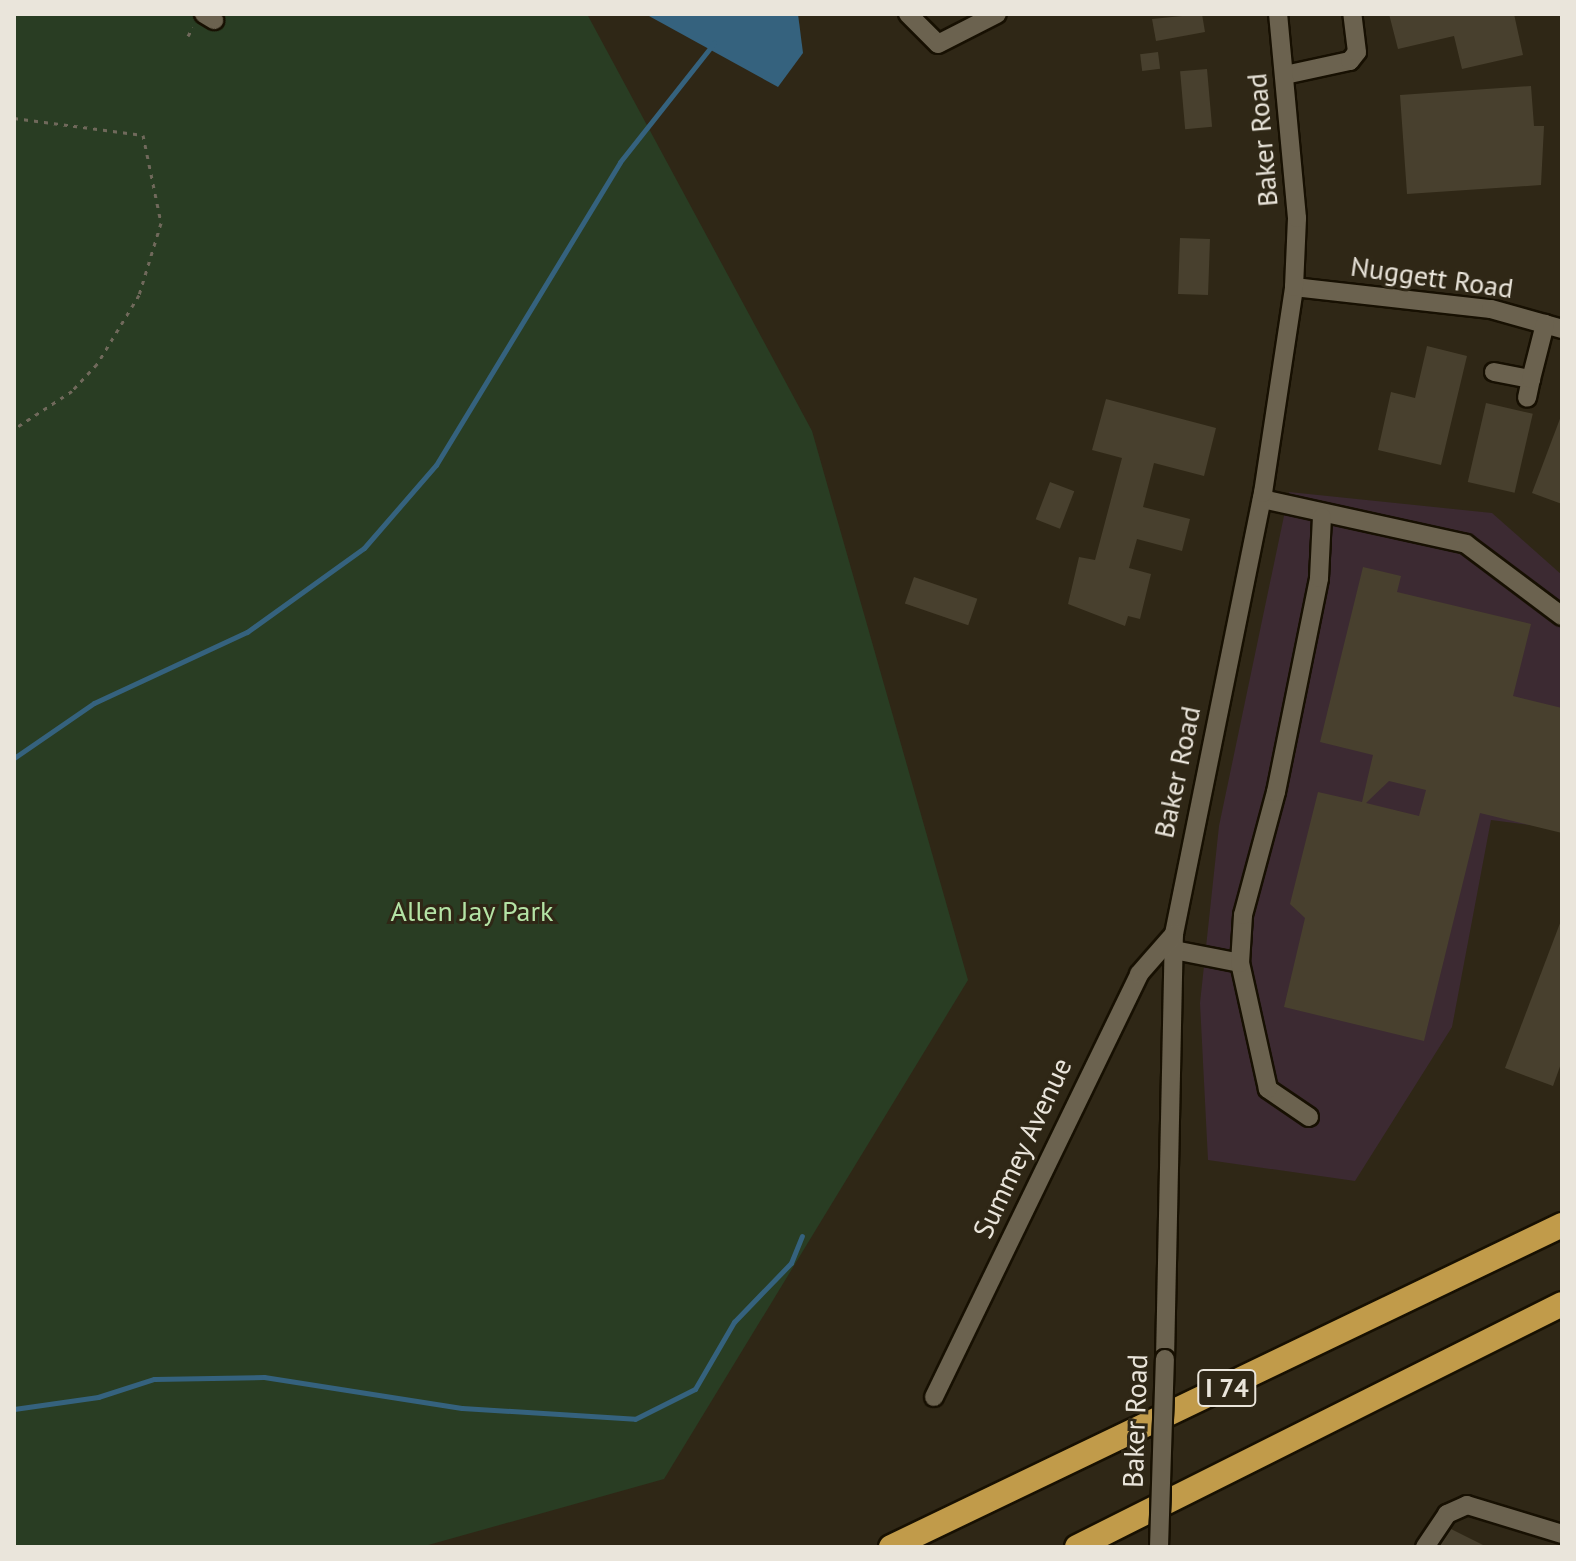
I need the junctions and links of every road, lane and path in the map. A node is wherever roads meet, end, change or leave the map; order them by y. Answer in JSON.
{"nodes":[{"id":1,"x":908,"y":14,"type":"edge"},
{"id":2,"x":997,"y":14,"type":"edge"},
{"id":3,"x":1278,"y":14,"type":"edge"},
{"id":4,"x":1352,"y":14,"type":"edge"},
{"id":5,"x":1285,"y":75,"type":"junction"},
{"id":6,"x":14,"y":118,"type":"edge"},
{"id":7,"x":1294,"y":287,"type":"junction"},
{"id":8,"x":1553,"y":327,"type":"edge"},
{"id":9,"x":1494,"y":372,"type":"dead end"},
{"id":10,"x":14,"y":429,"type":"edge"},
{"id":11,"x":1262,"y":499,"type":"junction"},
{"id":12,"x":1322,"y":517,"type":"junction"},
{"id":13,"x":1562,"y":616,"type":"edge"},
{"id":14,"x":1174,"y":942,"type":"junction"},
{"id":15,"x":1240,"y":963,"type":"junction"},
{"id":16,"x":1309,"y":1117,"type":"dead end"},
{"id":17,"x":1562,"y":1225,"type":"edge"},
{"id":18,"x":1562,"y":1304,"type":"edge"},
{"id":19,"x":934,"y":1397,"type":"dead end"},
{"id":20,"x":1562,"y":1534,"type":"edge"},
{"id":21,"x":891,"y":1547,"type":"edge"},
{"id":22,"x":1077,"y":1547,"type":"edge"},
{"id":23,"x":1159,"y":1547,"type":"edge"},
{"id":24,"x":1425,"y":1547,"type":"edge"}],
"edges":[{"from":1,"to":2,"type":"street"},
{"from":3,"to":5,"type":"street","name":"Baker Road"},
{"from":4,"to":5,"type":"street"},
{"from":5,"to":7,"type":"street","name":"Baker Road"},
{"from":6,"to":10,"type":"path"},
{"from":7,"to":8,"type":"street","name":"Nuggett Road"},
{"from":7,"to":11,"type":"street","name":"Baker Road"},
{"from":8,"to":9,"type":"street"},
{"from":11,"to":12,"type":"street"},
{"from":11,"to":14,"type":"street","name":"Baker Road"},
{"from":12,"to":13,"type":"street"},
{"from":12,"to":15,"type":"street"},
{"from":14,"to":15,"type":"street"},
{"from":14,"to":19,"type":"street","name":"Summey Avenue"},
{"from":14,"to":23,"type":"street","name":"Baker Road","bridge":true},
{"from":15,"to":16,"type":"street"},
{"from":17,"to":21,"type":"highway","number":"I 74"},
{"from":18,"to":22,"type":"highway"},
{"from":20,"to":24,"type":"street"}]}
